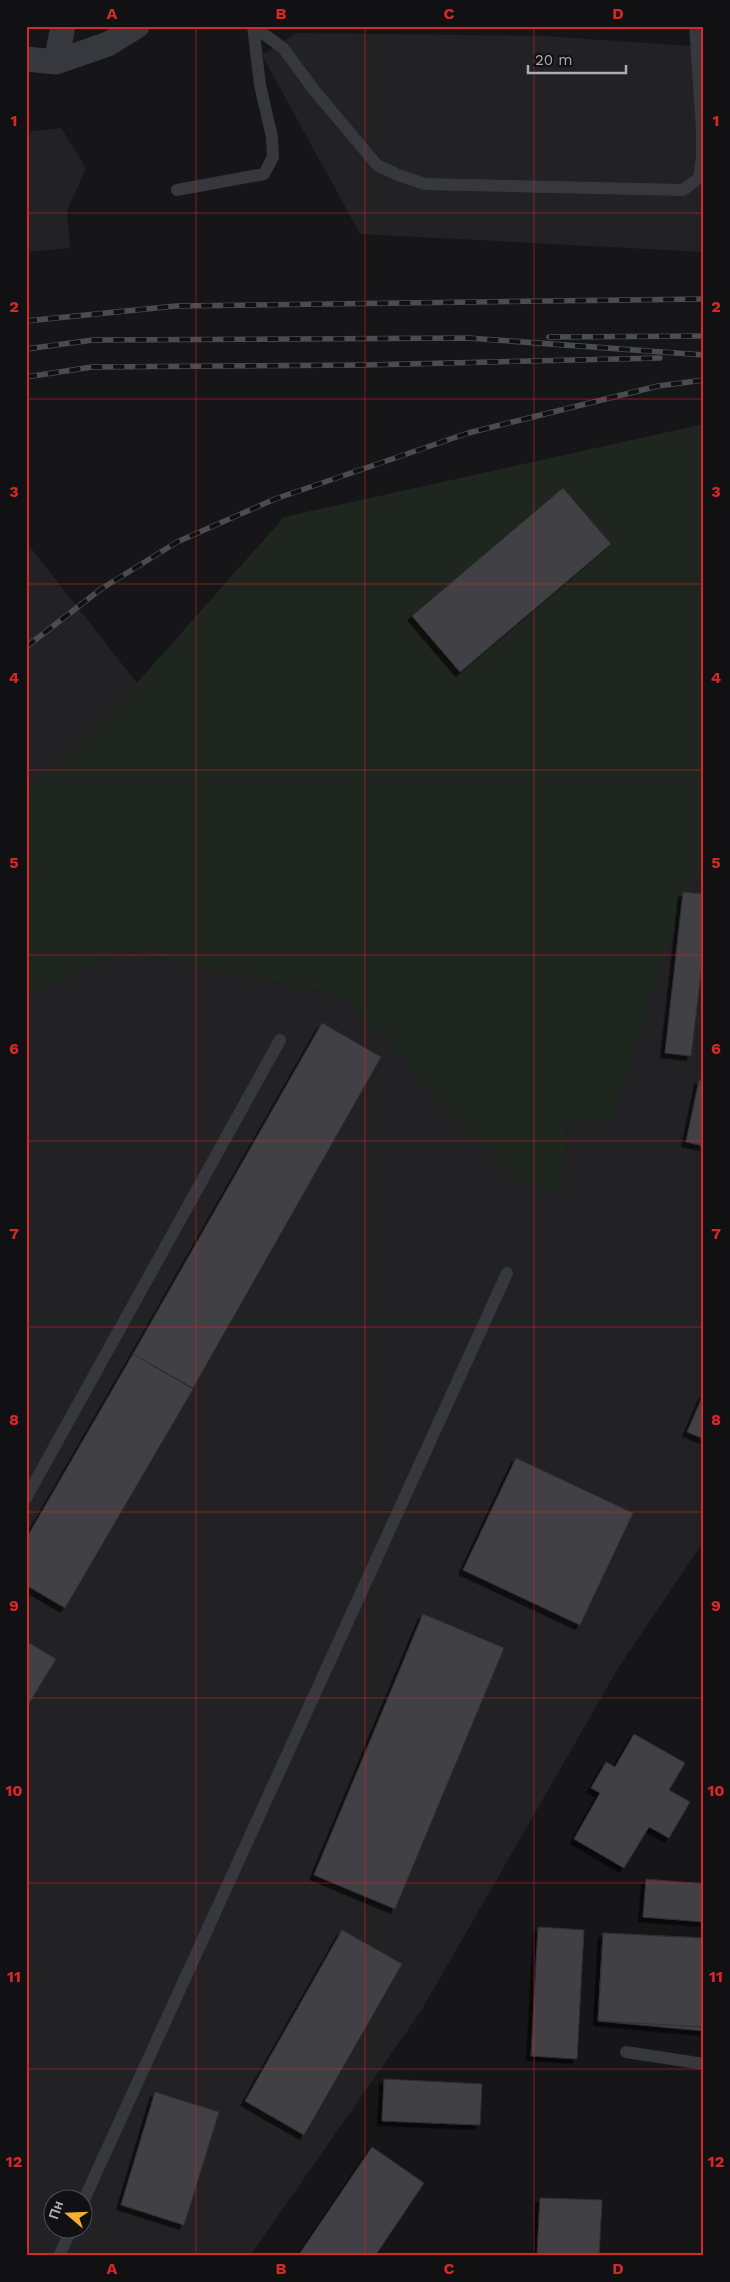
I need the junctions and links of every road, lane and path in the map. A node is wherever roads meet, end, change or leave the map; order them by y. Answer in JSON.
{"nodes":[{"id":1,"x":63,"y":26,"type":"edge"},
{"id":2,"x":137,"y":26,"type":"edge"},
{"id":3,"x":253,"y":26,"type":"edge"},
{"id":4,"x":695,"y":26,"type":"edge"},
{"id":5,"x":26,"y":60,"type":"edge"},
{"id":6,"x":56,"y":62,"type":"junction"},
{"id":7,"x":177,"y":190,"type":"dead end"},
{"id":8,"x":280,"y":1040,"type":"dead end"},
{"id":9,"x":507,"y":1273,"type":"dead end"},
{"id":10,"x":26,"y":1498,"type":"edge"},
{"id":11,"x":626,"y":2052,"type":"dead end"},
{"id":12,"x":704,"y":2064,"type":"edge"},
{"id":13,"x":88,"y":2190,"type":"edge"},
{"id":14,"x":66,"y":2240,"type":"edge"},
{"id":15,"x":59,"y":2256,"type":"edge"}],
"edges":[{"from":1,"to":6,"type":"street"},
{"from":2,"to":6,"type":"street"},
{"from":3,"to":4,"type":"lane"},
{"from":3,"to":7,"type":"lane"},
{"from":5,"to":6,"type":"street"},
{"from":8,"to":10,"type":"lane"},
{"from":9,"to":13,"type":"lane"},
{"from":11,"to":12,"type":"lane"},
{"from":14,"to":15,"type":"lane"}]}
